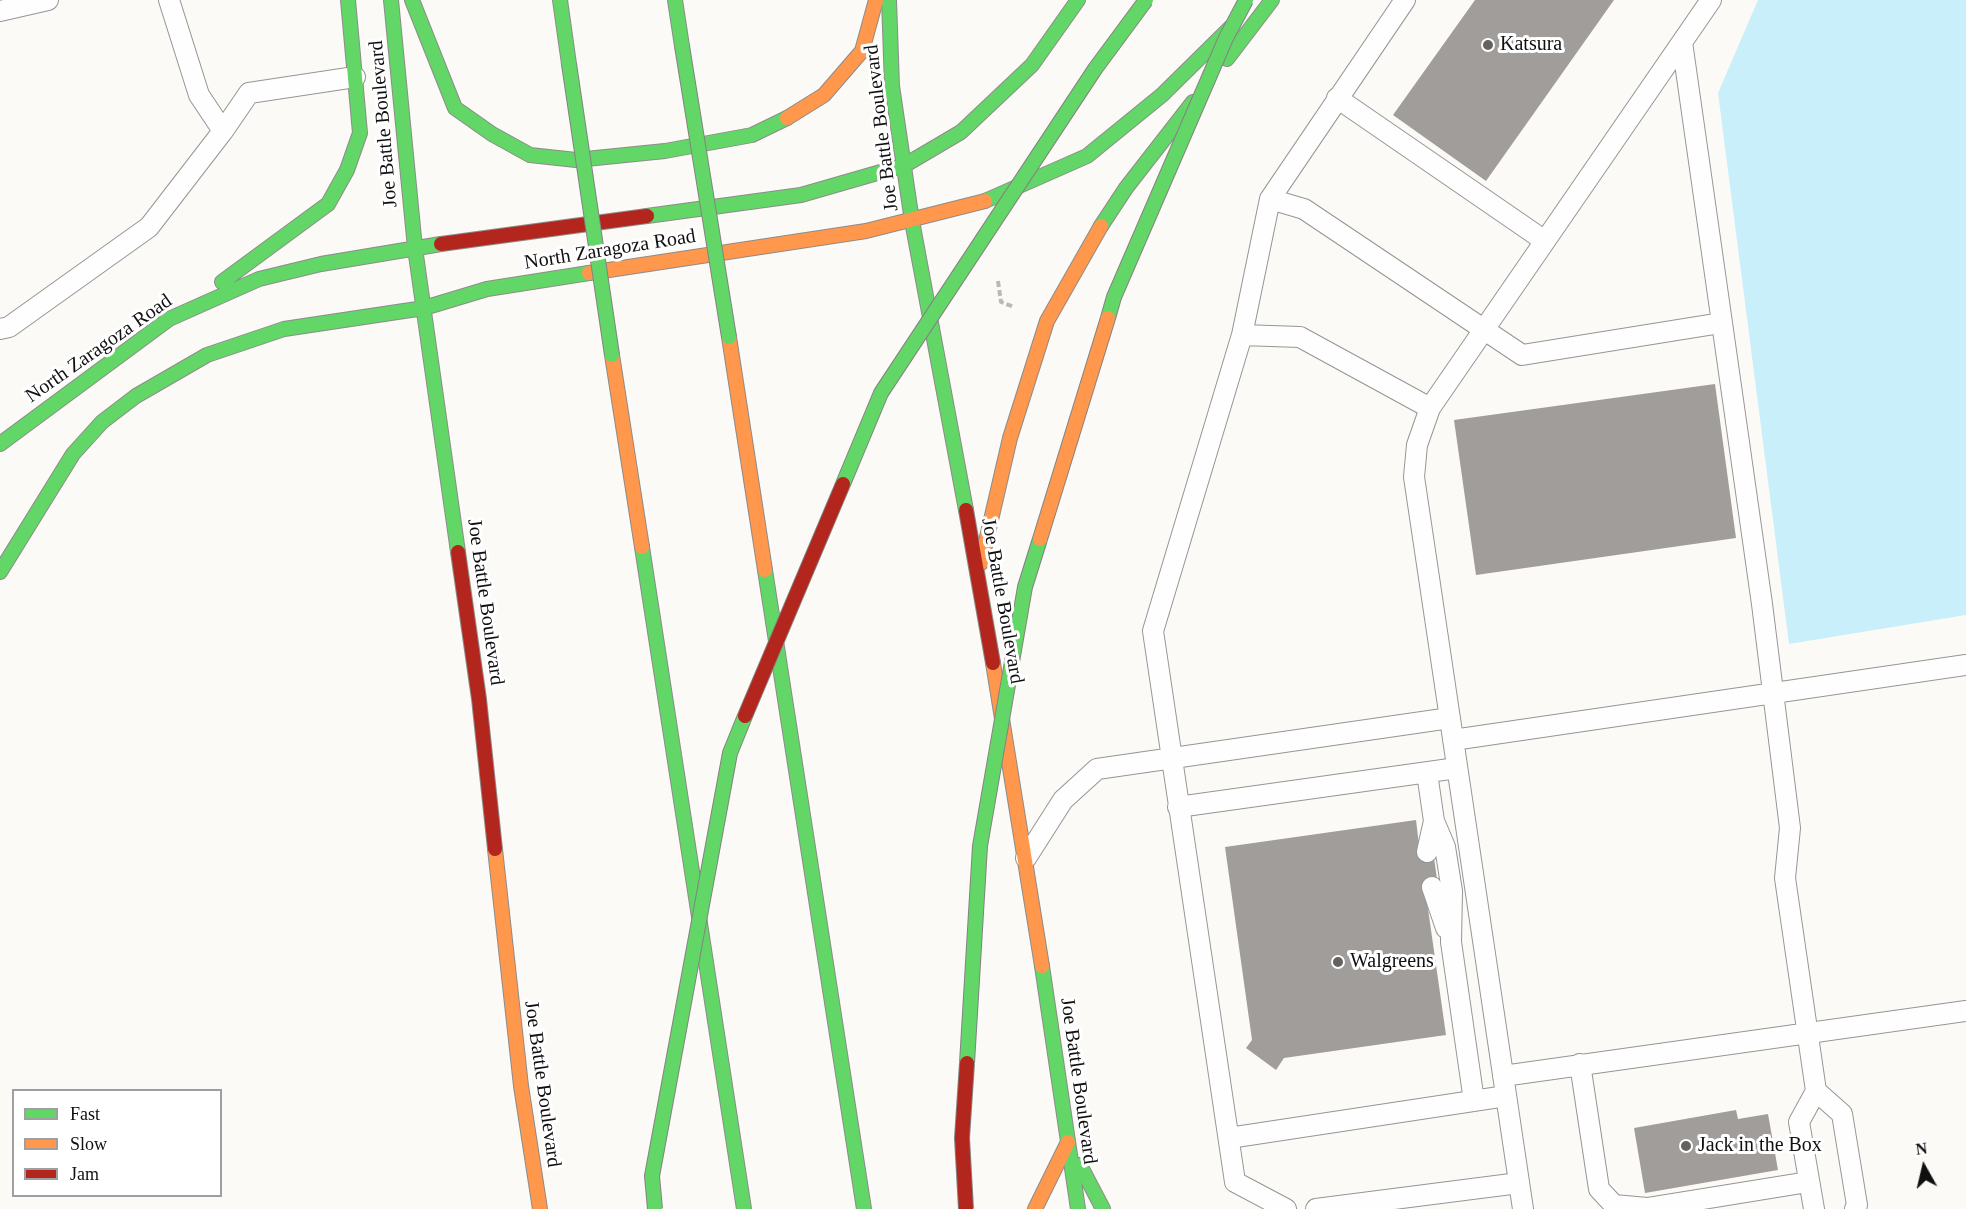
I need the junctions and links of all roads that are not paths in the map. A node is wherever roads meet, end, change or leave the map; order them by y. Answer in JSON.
{"nodes":[{"id":1,"x":48,"y":0,"type":"edge"},
{"id":2,"x":169,"y":0,"type":"edge"},
{"id":3,"x":348,"y":0,"type":"edge"},
{"id":4,"x":391,"y":0,"type":"edge"},
{"id":5,"x":412,"y":0,"type":"edge"},
{"id":6,"x":560,"y":0,"type":"edge"},
{"id":7,"x":675,"y":0,"type":"edge"},
{"id":8,"x":876,"y":0,"type":"edge"},
{"id":9,"x":889,"y":0,"type":"edge"},
{"id":10,"x":1078,"y":0,"type":"edge"},
{"id":11,"x":1146,"y":0,"type":"edge"},
{"id":12,"x":1246,"y":0,"type":"edge"},
{"id":13,"x":1258,"y":0,"type":"edge"},
{"id":14,"x":1272,"y":0,"type":"edge"},
{"id":15,"x":1404,"y":0,"type":"edge"},
{"id":16,"x":1711,"y":0,"type":"edge"},
{"id":17,"x":0,"y":11,"type":"edge"},
{"id":18,"x":1682,"y":42,"type":"junction"},
{"id":19,"x":355,"y":77,"type":"junction"},
{"id":20,"x":1337,"y":98,"type":"junction"},
{"id":21,"x":223,"y":131,"type":"junction"},
{"id":22,"x":905,"y":165,"type":"junction"},
{"id":23,"x":1270,"y":199,"type":"junction"},
{"id":24,"x":912,"y":221,"type":"junction"},
{"id":25,"x":1545,"y":241,"type":"junction"},
{"id":26,"x":415,"y":248,"type":"junction"},
{"id":27,"x":424,"y":308,"type":"junction"},
{"id":28,"x":170,"y":319,"type":"junction"},
{"id":29,"x":1721,"y":323,"type":"junction"},
{"id":30,"x":0,"y":329,"type":"edge"},
{"id":31,"x":1484,"y":331,"type":"junction"},
{"id":32,"x":1242,"y":335,"type":"junction"},
{"id":33,"x":1430,"y":408,"type":"junction"},
{"id":34,"x":0,"y":444,"type":"edge"},
{"id":35,"x":0,"y":572,"type":"edge"},
{"id":36,"x":978,"y":577,"type":"junction"},
{"id":37,"x":1966,"y":665,"type":"edge"},
{"id":38,"x":1772,"y":694,"type":"junction"},
{"id":39,"x":1450,"y":718,"type":"junction"},
{"id":40,"x":1453,"y":740,"type":"junction"},
{"id":41,"x":1171,"y":757,"type":"junction"},
{"id":42,"x":1457,"y":768,"type":"junction"},
{"id":43,"x":1427,"y":773,"type":"junction"},
{"id":44,"x":1178,"y":807,"type":"junction"},
{"id":45,"x":1434,"y":821,"type":"junction"},
{"id":46,"x":1426,"y":852,"type":"dead end"},
{"id":47,"x":1026,"y":858,"type":"junction"},
{"id":48,"x":1432,"y":887,"type":"dead end"},
{"id":49,"x":1451,"y":942,"type":"junction"},
{"id":50,"x":1966,"y":1011,"type":"edge"},
{"id":51,"x":1808,"y":1033,"type":"junction"},
{"id":52,"x":1580,"y":1064,"type":"junction"},
{"id":53,"x":1503,"y":1076,"type":"junction"},
{"id":54,"x":1816,"y":1091,"type":"junction"},
{"id":55,"x":1506,"y":1096,"type":"junction"},
{"id":56,"x":1474,"y":1101,"type":"junction"},
{"id":57,"x":1229,"y":1138,"type":"junction"},
{"id":58,"x":1068,"y":1142,"type":"junction"},
{"id":59,"x":1809,"y":1182,"type":"junction"},
{"id":60,"x":1519,"y":1183,"type":"junction"},
{"id":61,"x":864,"y":1207,"type":"edge"},
{"id":62,"x":540,"y":1209,"type":"edge"},
{"id":63,"x":655,"y":1209,"type":"edge"},
{"id":64,"x":744,"y":1209,"type":"edge"},
{"id":65,"x":966,"y":1209,"type":"edge"},
{"id":66,"x":1035,"y":1209,"type":"edge"},
{"id":67,"x":1078,"y":1209,"type":"edge"},
{"id":68,"x":1103,"y":1209,"type":"edge"},
{"id":69,"x":1286,"y":1209,"type":"edge"},
{"id":70,"x":1316,"y":1209,"type":"edge"},
{"id":71,"x":1523,"y":1209,"type":"edge"},
{"id":72,"x":1814,"y":1209,"type":"edge"},
{"id":73,"x":1855,"y":1209,"type":"edge"}],
"edges":[{"from":1,"to":17,"type":"lane"},
{"from":2,"to":21,"type":"lane"},
{"from":3,"to":19,"type":"main road"},
{"from":4,"to":26,"type":"main road","name":"Joe Battle Boulevard"},
{"from":5,"to":8,"type":"main road"},
{"from":6,"to":64,"type":"main road","bridge":true},
{"from":7,"to":61,"type":"main road","bridge":true},
{"from":9,"to":22,"type":"main road","name":"Joe Battle Boulevard"},
{"from":10,"to":22,"type":"main road","name":"North Zaragoza Road"},
{"from":11,"to":63,"type":"main road","bridge":true},
{"from":12,"to":65,"type":"main road","bridge":true},
{"from":13,"to":24,"type":"main road","name":"North Zaragoza Road"},
{"from":14,"to":36,"type":"main road"},
{"from":15,"to":20,"type":"lane"},
{"from":16,"to":18,"type":"lane"},
{"from":18,"to":25,"type":"lane"},
{"from":18,"to":29,"type":"lane"},
{"from":19,"to":21,"type":"lane"},
{"from":19,"to":28,"type":"main road"},
{"from":20,"to":23,"type":"lane"},
{"from":20,"to":25,"type":"lane"},
{"from":21,"to":30,"type":"lane"},
{"from":22,"to":24,"type":"main road","name":"Joe Battle Boulevard"},
{"from":22,"to":26,"type":"main road","name":"North Zaragoza Road"},
{"from":23,"to":31,"type":"lane"},
{"from":23,"to":32,"type":"lane"},
{"from":24,"to":27,"type":"main road","name":"North Zaragoza Road"},
{"from":24,"to":36,"type":"main road","name":"Joe Battle Boulevard"},
{"from":25,"to":31,"type":"lane"},
{"from":26,"to":27,"type":"main road","name":"Joe Battle Boulevard"},
{"from":26,"to":28,"type":"main road","name":"North Zaragoza Road"},
{"from":27,"to":35,"type":"main road","name":"North Zaragoza Road"},
{"from":27,"to":62,"type":"main road","name":"Joe Battle Boulevard"},
{"from":28,"to":34,"type":"main road","name":"North Zaragoza Road"},
{"from":29,"to":31,"type":"lane"},
{"from":29,"to":38,"type":"lane"},
{"from":31,"to":33,"type":"lane"},
{"from":32,"to":33,"type":"lane"},
{"from":32,"to":41,"type":"lane"},
{"from":33,"to":39,"type":"lane"},
{"from":36,"to":47,"type":"main road","name":"Joe Battle Boulevard"},
{"from":37,"to":38,"type":"lane"},
{"from":38,"to":40,"type":"lane"},
{"from":38,"to":51,"type":"lane"},
{"from":39,"to":40,"type":"lane"},
{"from":39,"to":41,"type":"lane"},
{"from":40,"to":42,"type":"lane"},
{"from":41,"to":44,"type":"lane"},
{"from":41,"to":47,"type":"lane"},
{"from":42,"to":43,"type":"lane"},
{"from":42,"to":53,"type":"lane"},
{"from":43,"to":44,"type":"lane"},
{"from":43,"to":45,"type":"lane"},
{"from":44,"to":57,"type":"lane"},
{"from":45,"to":46,"type":"lane"},
{"from":45,"to":49,"type":"lane"},
{"from":47,"to":58,"type":"main road","name":"Joe Battle Boulevard"},
{"from":48,"to":49,"type":"lane"},
{"from":49,"to":56,"type":"lane"},
{"from":50,"to":51,"type":"lane"},
{"from":51,"to":52,"type":"lane"},
{"from":51,"to":54,"type":"lane"},
{"from":52,"to":53,"type":"lane"},
{"from":52,"to":59,"type":"lane"},
{"from":53,"to":55,"type":"lane"},
{"from":54,"to":59,"type":"lane"},
{"from":54,"to":73,"type":"lane"},
{"from":55,"to":56,"type":"lane"},
{"from":55,"to":60,"type":"lane"},
{"from":56,"to":57,"type":"lane"},
{"from":57,"to":69,"type":"lane"},
{"from":58,"to":66,"type":"main road"},
{"from":58,"to":67,"type":"main road","name":"Joe Battle Boulevard"},
{"from":58,"to":68,"type":"main road"},
{"from":59,"to":72,"type":"lane"},
{"from":60,"to":70,"type":"lane"},
{"from":60,"to":71,"type":"lane"}]}
